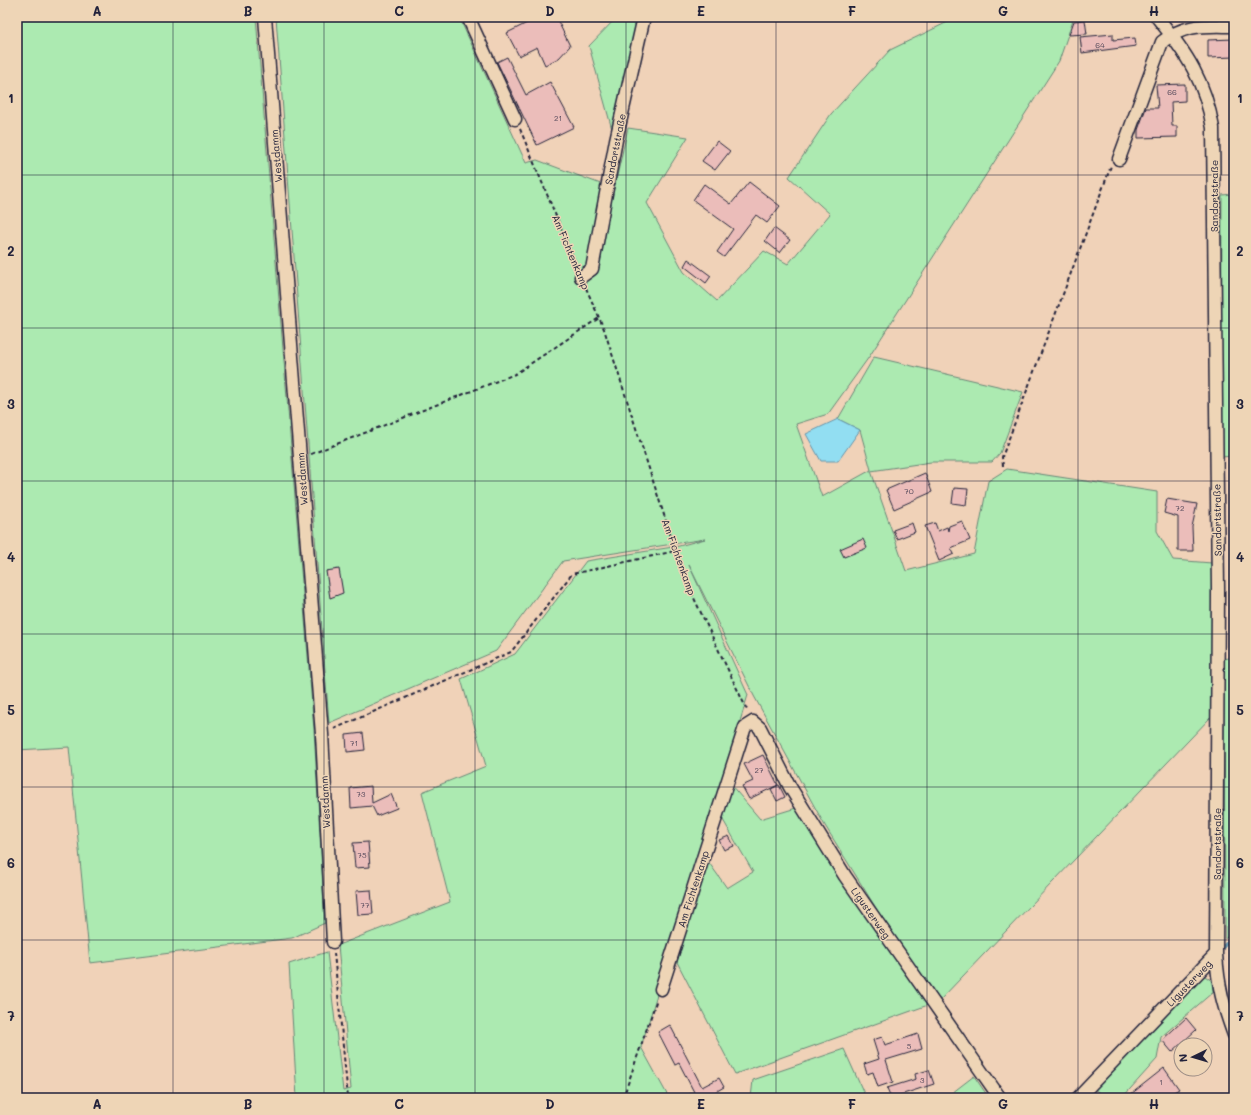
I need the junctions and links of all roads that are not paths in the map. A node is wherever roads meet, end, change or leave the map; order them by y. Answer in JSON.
{"nodes":[{"id":1,"x":265,"y":17,"type":"edge"},
{"id":2,"x":468,"y":17,"type":"edge"},
{"id":3,"x":644,"y":17,"type":"edge"},
{"id":4,"x":1157,"y":17,"type":"edge"},
{"id":5,"x":1234,"y":26,"type":"edge"},
{"id":6,"x":1171,"y":34,"type":"junction"},
{"id":7,"x":515,"y":119,"type":"road end"},
{"id":8,"x":1119,"y":159,"type":"road end"},
{"id":9,"x":581,"y":277,"type":"road end"},
{"id":10,"x":753,"y":722,"type":"joint"},
{"id":11,"x":333,"y":942,"type":"road end"},
{"id":12,"x":1216,"y":954,"type":"junction"},
{"id":13,"x":661,"y":989,"type":"road end"},
{"id":14,"x":1234,"y":1035,"type":"edge"},
{"id":15,"x":1000,"y":1098,"type":"edge"},
{"id":16,"x":1078,"y":1098,"type":"edge"}],
"edges":[{"from":1,"to":11,"type":"street","name":"Westdamm"},
{"from":2,"to":7,"type":"street"},
{"from":3,"to":9,"type":"street","name":"Sandortstraße"},
{"from":4,"to":6,"type":"street","name":"Sandortstraße"},
{"from":5,"to":6,"type":"street"},
{"from":6,"to":8,"type":"street"},
{"from":6,"to":12,"type":"street","name":"Sandortstraße"},
{"from":10,"to":13,"type":"street","name":"Am Fichtenkamp"},
{"from":10,"to":15,"type":"street","name":"Ligusterweg"},
{"from":12,"to":14,"type":"street","name":"Sandortstraße"},
{"from":12,"to":16,"type":"street","name":"Ligusterweg"}]}
